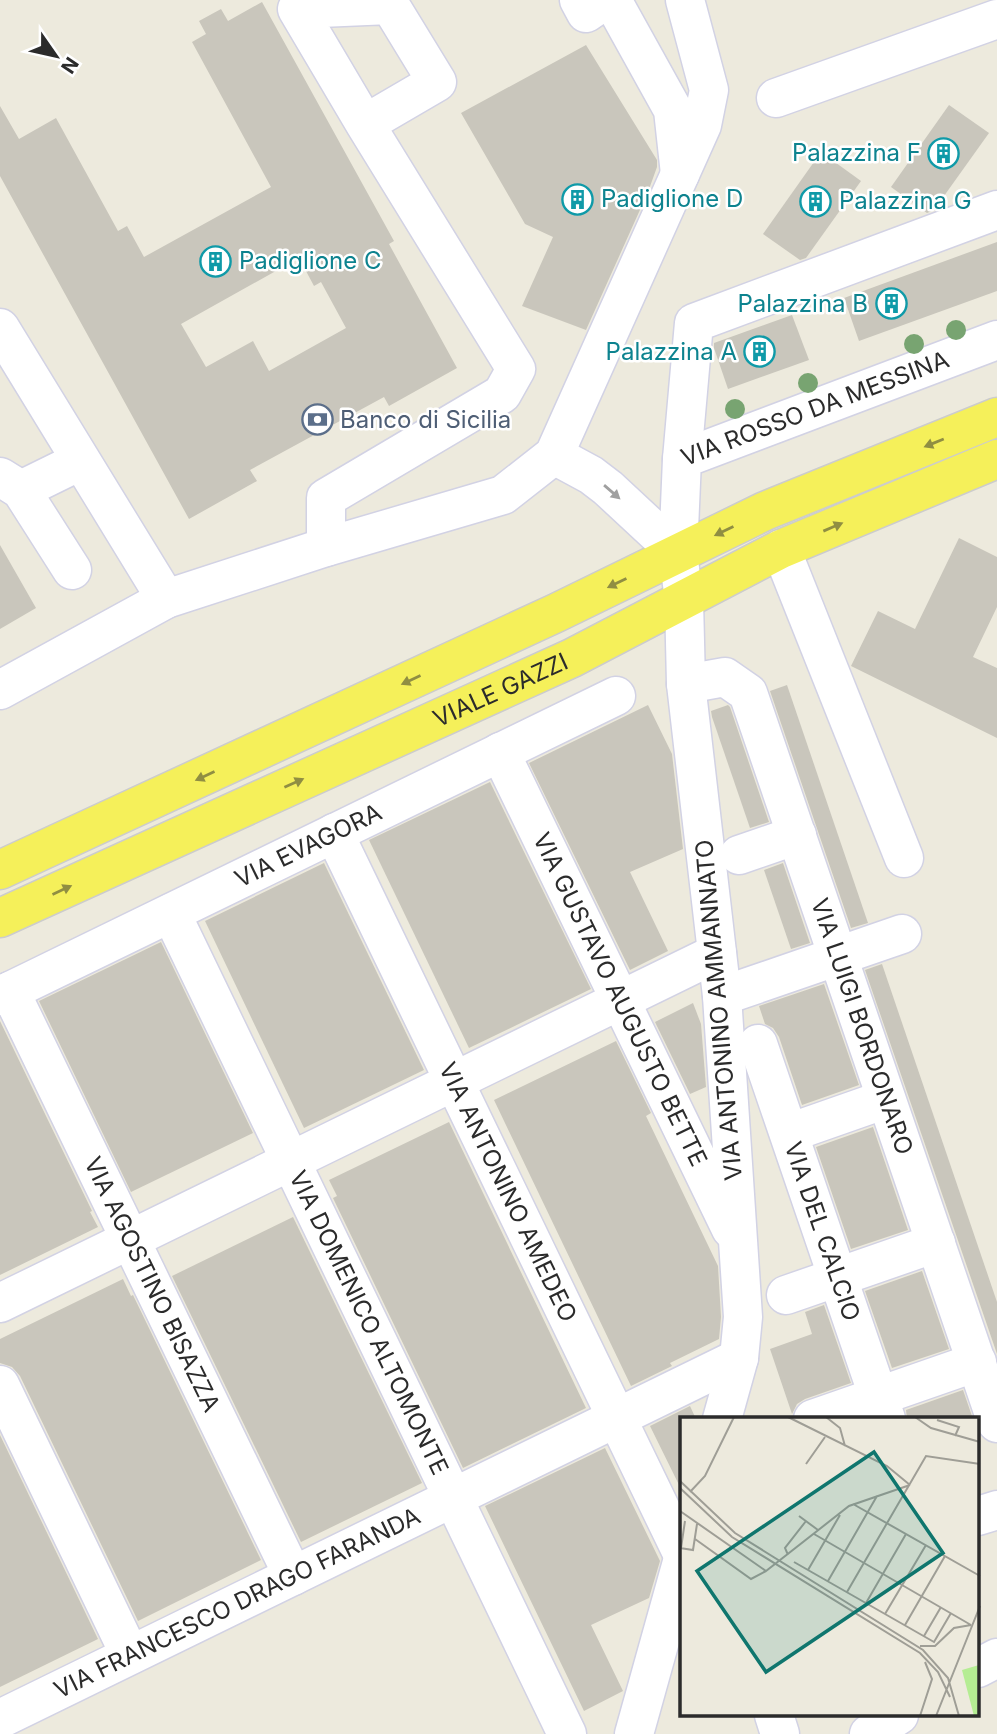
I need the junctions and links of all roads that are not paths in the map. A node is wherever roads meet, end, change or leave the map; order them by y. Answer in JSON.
{"nodes":[{"id":1,"x":579,"y":0,"type":"edge"},
{"id":2,"x":605,"y":0,"type":"edge"},
{"id":3,"x":612,"y":0,"type":"edge"},
{"id":4,"x":685,"y":0,"type":"edge"},
{"id":5,"x":997,"y":19,"type":"edge"},
{"id":6,"x":776,"y":98,"type":"dead end"},
{"id":7,"x":365,"y":124,"type":"junction"},
{"id":8,"x":680,"y":176,"type":"junction"},
{"id":9,"x":997,"y":210,"type":"edge"},
{"id":10,"x":0,"y":328,"type":"edge"},
{"id":11,"x":997,"y":340,"type":"edge"},
{"id":12,"x":997,"y":417,"type":"edge"},
{"id":13,"x":554,"y":455,"type":"junction"},
{"id":14,"x":682,"y":459,"type":"junction"},
{"id":15,"x":997,"y":459,"type":"edge"},
{"id":16,"x":80,"y":461,"type":"junction"},
{"id":17,"x":10,"y":483,"type":"edge"},
{"id":18,"x":326,"y":547,"type":"junction"},
{"id":19,"x":781,"y":549,"type":"junction"},
{"id":20,"x":678,"y":553,"type":"junction"},
{"id":21,"x":72,"y":569,"type":"dead end"},
{"id":22,"x":166,"y":599,"type":"junction"},
{"id":23,"x":684,"y":600,"type":"junction"},
{"id":24,"x":686,"y":684,"type":"junction"},
{"id":25,"x":0,"y":690,"type":"edge"},
{"id":26,"x":616,"y":695,"type":"dead end"},
{"id":27,"x":500,"y":752,"type":"junction"},
{"id":28,"x":334,"y":833,"type":"junction"},
{"id":29,"x":797,"y":835,"type":"junction"},
{"id":30,"x":739,"y":855,"type":"dead end"},
{"id":31,"x":904,"y":858,"type":"dead end"},
{"id":32,"x":0,"y":870,"type":"edge"},
{"id":33,"x":171,"y":913,"type":"junction"},
{"id":34,"x":0,"y":918,"type":"edge"},
{"id":35,"x":902,"y":934,"type":"dead end"},
{"id":36,"x":717,"y":954,"type":"junction"},
{"id":37,"x":838,"y":957,"type":"junction"},
{"id":38,"x":5,"y":994,"type":"edge"},
{"id":39,"x":722,"y":996,"type":"junction"},
{"id":40,"x":620,"y":1001,"type":"junction"},
{"id":41,"x":758,"y":1044,"type":"dead end"},
{"id":42,"x":454,"y":1082,"type":"junction"},
{"id":43,"x":886,"y":1099,"type":"junction"},
{"id":44,"x":789,"y":1133,"type":"junction"},
{"id":45,"x":290,"y":1161,"type":"junction"},
{"id":46,"x":131,"y":1240,"type":"junction"},
{"id":47,"x":936,"y":1243,"type":"junction"},
{"id":48,"x":739,"y":1246,"type":"junction"},
{"id":49,"x":838,"y":1277,"type":"junction"},
{"id":50,"x":786,"y":1295,"type":"dead end"},
{"id":51,"x":0,"y":1303,"type":"edge"},
{"id":52,"x":739,"y":1358,"type":"junction"},
{"id":53,"x":976,"y":1362,"type":"junction"},
{"id":54,"x":0,"y":1385,"type":"edge"},
{"id":55,"x":883,"y":1408,"type":"edge"},
{"id":56,"x":723,"y":1417,"type":"edge"},
{"id":57,"x":826,"y":1417,"type":"edge"},
{"id":58,"x":617,"y":1418,"type":"junction"},
{"id":59,"x":997,"y":1423,"type":"edge"},
{"id":60,"x":453,"y":1497,"type":"junction"},
{"id":61,"x":997,"y":1510,"type":"edge"},
{"id":62,"x":979,"y":1516,"type":"edge"},
{"id":63,"x":680,"y":1549,"type":"edge"},
{"id":64,"x":680,"y":1569,"type":"edge"},
{"id":65,"x":293,"y":1576,"type":"junction"},
{"id":66,"x":130,"y":1655,"type":"junction"},
{"id":67,"x":997,"y":1658,"type":"edge"},
{"id":68,"x":979,"y":1667,"type":"edge"},
{"id":69,"x":774,"y":1716,"type":"edge"},
{"id":70,"x":0,"y":1718,"type":"edge"},
{"id":71,"x":567,"y":1734,"type":"edge"},
{"id":72,"x":634,"y":1734,"type":"edge"},
{"id":73,"x":780,"y":1734,"type":"edge"}],
"edges":[{"from":1,"to":2,"type":"street"},
{"from":3,"to":8,"type":"street"},
{"from":4,"to":8,"type":"street"},
{"from":5,"to":6,"type":"street"},
{"from":7,"to":7,"type":"street"},
{"from":7,"to":18,"type":"street"},
{"from":8,"to":13,"type":"street"},
{"from":9,"to":14,"type":"street"},
{"from":10,"to":16,"type":"street"},
{"from":11,"to":14,"type":"street","name":"VIA ROSSO DA MESSINA"},
{"from":12,"to":20,"type":"main road","name":"VIALE GAZZI","one_way":true},
{"from":13,"to":18,"type":"street"},
{"from":13,"to":20,"type":"street","one_way":true},
{"from":14,"to":20,"type":"street","name":"VIA ROSSO DA MESSINA"},
{"from":19,"to":15,"type":"main road","name":"VIALE GAZZI","one_way":true},
{"from":16,"to":17,"type":"street"},
{"from":16,"to":22,"type":"street"},
{"from":17,"to":21,"type":"street"},
{"from":18,"to":22,"type":"street"},
{"from":19,"to":23,"type":"main road","name":"VIALE GAZZI"},
{"from":19,"to":31,"type":"street"},
{"from":20,"to":23,"type":"street","name":"VIA ROSSO DA MESSINA"},
{"from":20,"to":32,"type":"main road","name":"VIALE GAZZI","one_way":true},
{"from":22,"to":25,"type":"street"},
{"from":23,"to":24,"type":"street","name":"VIA ANTONINO AMMANNATO"},
{"from":34,"to":23,"type":"main road","name":"VIALE GAZZI","one_way":true},
{"from":24,"to":29,"type":"street","name":"VIA LUIGI BORDONARO"},
{"from":24,"to":36,"type":"street","name":"VIA ANTONINO AMMANNATO"},
{"from":26,"to":27,"type":"street","name":"VIA EVAGORA"},
{"from":27,"to":28,"type":"street","name":"VIA EVAGORA"},
{"from":27,"to":40,"type":"street","name":"VIA GUSTAVO AUGUSTO BETTE"},
{"from":28,"to":33,"type":"street","name":"VIA EVAGORA"},
{"from":28,"to":42,"type":"street","name":"VIA ANTONINO AMEDEO"},
{"from":29,"to":30,"type":"street"},
{"from":29,"to":37,"type":"street","name":"VIA LUIGI BORDONARO"},
{"from":33,"to":38,"type":"street","name":"VIA EVAGORA"},
{"from":33,"to":45,"type":"street","name":"VIA DOMENICO ALTOMONTE"},
{"from":35,"to":37,"type":"street"},
{"from":36,"to":39,"type":"street","name":"VIA ANTONINO AMMANNATO"},
{"from":36,"to":40,"type":"street"},
{"from":37,"to":39,"type":"street"},
{"from":37,"to":43,"type":"street","name":"VIA LUIGI BORDONARO"},
{"from":38,"to":46,"type":"street","name":"VIA AGOSTINO BISAZZA"},
{"from":39,"to":48,"type":"street","name":"VIA ANTONINO AMMANNATO"},
{"from":40,"to":42,"type":"street"},
{"from":40,"to":48,"type":"street","name":"VIA GUSTAVO AUGUSTO BETTE"},
{"from":41,"to":44,"type":"street","name":"VIA DEL CALCIO"},
{"from":42,"to":45,"type":"street"},
{"from":42,"to":58,"type":"street","name":"VIA ANTONINO AMEDEO"},
{"from":43,"to":44,"type":"street"},
{"from":43,"to":47,"type":"street","name":"VIA LUIGI BORDONARO"},
{"from":44,"to":49,"type":"street","name":"VIA DEL CALCIO"},
{"from":45,"to":46,"type":"street"},
{"from":45,"to":60,"type":"street","name":"VIA DOMENICO ALTOMONTE"},
{"from":46,"to":51,"type":"street"},
{"from":46,"to":65,"type":"street","name":"VIA AGOSTINO BISAZZA"},
{"from":47,"to":49,"type":"street"},
{"from":47,"to":53,"type":"street","name":"VIA LUIGI BORDONARO"},
{"from":48,"to":52,"type":"street","name":"VIA ANTONINO AMMANNATO"},
{"from":49,"to":50,"type":"street"},
{"from":49,"to":55,"type":"street","name":"VIA DEL CALCIO"},
{"from":52,"to":56,"type":"street","name":"VIA ANTONINO AMMANNATO"},
{"from":52,"to":58,"type":"street","name":"VIA FRANCESCO DRAGO FARANDA"},
{"from":53,"to":55,"type":"street"},
{"from":53,"to":59,"type":"street","name":"VIA LUIGI BORDONARO"},
{"from":54,"to":66,"type":"street"},
{"from":55,"to":57,"type":"street"},
{"from":58,"to":60,"type":"street","name":"VIA FRANCESCO DRAGO FARANDA"},
{"from":58,"to":63,"type":"street","name":"VIA ANTONINO AMEDEO"},
{"from":60,"to":65,"type":"street","name":"VIA FRANCESCO DRAGO FARANDA"},
{"from":60,"to":71,"type":"street","name":"VIA DOMENICO ALTOMONTE"},
{"from":61,"to":62,"type":"street"},
{"from":64,"to":72,"type":"street"},
{"from":65,"to":66,"type":"street","name":"VIA FRANCESCO DRAGO FARANDA"},
{"from":66,"to":70,"type":"street","name":"VIA FRANCESCO DRAGO FARANDA"},
{"from":67,"to":68,"type":"street"},
{"from":69,"to":73,"type":"street"}]}
